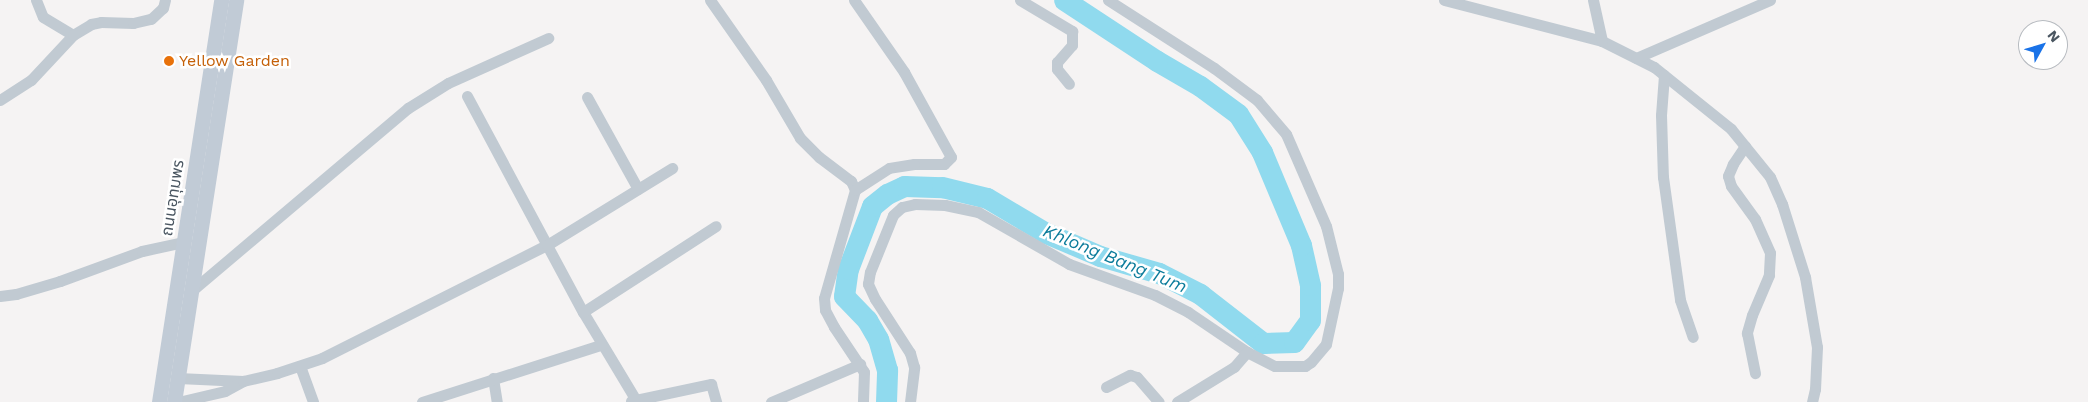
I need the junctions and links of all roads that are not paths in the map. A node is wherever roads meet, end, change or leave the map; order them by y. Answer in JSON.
{"nodes":[{"id":1,"x":36,"y":0,"type":"edge"},
{"id":2,"x":166,"y":0,"type":"edge"},
{"id":3,"x":222,"y":0,"type":"edge"},
{"id":4,"x":236,"y":0,"type":"edge"},
{"id":5,"x":710,"y":0,"type":"edge"},
{"id":6,"x":854,"y":0,"type":"edge"},
{"id":7,"x":1020,"y":0,"type":"edge"},
{"id":8,"x":1108,"y":0,"type":"edge"},
{"id":9,"x":1444,"y":0,"type":"edge"},
{"id":10,"x":1593,"y":0,"type":"edge"},
{"id":11,"x":1770,"y":0,"type":"edge"},
{"id":12,"x":73,"y":34,"type":"junction"},
{"id":13,"x":548,"y":38,"type":"dead end"},
{"id":14,"x":1602,"y":41,"type":"junction"},
{"id":15,"x":1636,"y":58,"type":"junction"},
{"id":16,"x":1664,"y":75,"type":"junction"},
{"id":17,"x":1069,"y":84,"type":"dead end"},
{"id":18,"x":467,"y":96,"type":"dead end"},
{"id":19,"x":587,"y":98,"type":"dead end"},
{"id":20,"x":0,"y":100,"type":"edge"},
{"id":21,"x":1745,"y":146,"type":"junction"},
{"id":22,"x":672,"y":168,"type":"dead end"},
{"id":23,"x":638,"y":189,"type":"junction"},
{"id":24,"x":855,"y":190,"type":"junction"},
{"id":25,"x":716,"y":226,"type":"dead end"},
{"id":26,"x":184,"y":242,"type":"junction"},
{"id":27,"x":547,"y":245,"type":"junction"},
{"id":28,"x":189,"y":292,"type":"junction"},
{"id":29,"x":0,"y":296,"type":"edge"},
{"id":30,"x":583,"y":312,"type":"junction"},
{"id":31,"x":1693,"y":337,"type":"dead end"},
{"id":32,"x":601,"y":345,"type":"junction"},
{"id":33,"x":1247,"y":352,"type":"junction"},
{"id":34,"x":860,"y":364,"type":"junction"},
{"id":35,"x":300,"y":366,"type":"junction"},
{"id":36,"x":1756,"y":372,"type":"dead end"},
{"id":37,"x":178,"y":378,"type":"junction"},
{"id":38,"x":493,"y":378,"type":"junction"},
{"id":39,"x":243,"y":381,"type":"junction"},
{"id":40,"x":1106,"y":387,"type":"dead end"},
{"id":41,"x":634,"y":401,"type":"edge"},
{"id":42,"x":159,"y":402,"type":"edge"},
{"id":43,"x":174,"y":402,"type":"edge"},
{"id":44,"x":178,"y":402,"type":"edge"},
{"id":45,"x":314,"y":402,"type":"edge"},
{"id":46,"x":422,"y":402,"type":"edge"},
{"id":47,"x":497,"y":402,"type":"edge"},
{"id":48,"x":716,"y":402,"type":"edge"},
{"id":49,"x":771,"y":402,"type":"edge"},
{"id":50,"x":863,"y":402,"type":"edge"},
{"id":51,"x":910,"y":402,"type":"edge"},
{"id":52,"x":1159,"y":402,"type":"edge"},
{"id":53,"x":1177,"y":402,"type":"edge"},
{"id":54,"x":1812,"y":402,"type":"edge"}],
"edges":[{"from":1,"to":12,"type":"street"},
{"from":2,"to":12,"type":"street"},
{"from":3,"to":26,"type":"street","name":"ถนนอุทุมพร"},
{"from":4,"to":28,"type":"street","name":"ถนนอุทุมพร"},
{"from":5,"to":24,"type":"street"},
{"from":6,"to":24,"type":"street"},
{"from":7,"to":17,"type":"street"},
{"from":8,"to":33,"type":"street"},
{"from":9,"to":14,"type":"street"},
{"from":10,"to":14,"type":"street"},
{"from":11,"to":15,"type":"street"},
{"from":12,"to":20,"type":"street"},
{"from":13,"to":28,"type":"street"},
{"from":14,"to":15,"type":"street"},
{"from":15,"to":16,"type":"street"},
{"from":16,"to":21,"type":"street"},
{"from":16,"to":31,"type":"street"},
{"from":18,"to":27,"type":"street"},
{"from":19,"to":23,"type":"street"},
{"from":21,"to":36,"type":"street"},
{"from":21,"to":54,"type":"street"},
{"from":22,"to":23,"type":"street"},
{"from":23,"to":27,"type":"street"},
{"from":24,"to":34,"type":"street"},
{"from":25,"to":30,"type":"street"},
{"from":26,"to":29,"type":"street"},
{"from":26,"to":42,"type":"street","name":"ถนนอุทุมพร"},
{"from":27,"to":30,"type":"street"},
{"from":27,"to":35,"type":"street"},
{"from":28,"to":37,"type":"street","name":"ถนนอุทุมพร"},
{"from":30,"to":32,"type":"street"},
{"from":32,"to":38,"type":"street"},
{"from":32,"to":41,"type":"street"},
{"from":33,"to":51,"type":"street"},
{"from":33,"to":53,"type":"street"},
{"from":34,"to":49,"type":"street"},
{"from":34,"to":50,"type":"street"},
{"from":35,"to":39,"type":"street"},
{"from":35,"to":45,"type":"street"},
{"from":37,"to":39,"type":"street"},
{"from":37,"to":43,"type":"street","name":"ถนนอุทุมพร"},
{"from":38,"to":46,"type":"street"},
{"from":38,"to":47,"type":"street"},
{"from":39,"to":44,"type":"street"},
{"from":40,"to":52,"type":"street"},
{"from":41,"to":48,"type":"street"}]}
